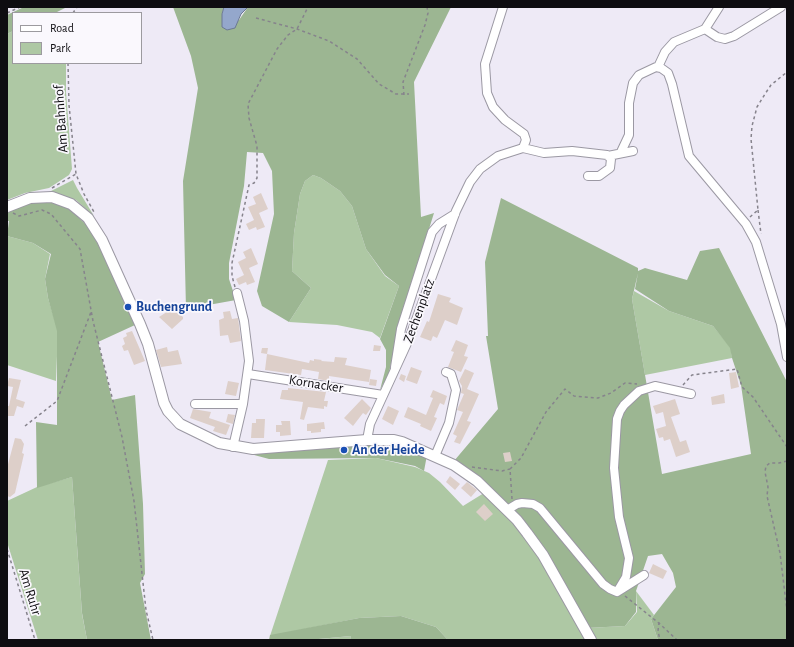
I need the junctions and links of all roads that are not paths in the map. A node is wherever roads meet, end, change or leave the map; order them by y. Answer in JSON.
{"nodes":[{"id":1,"x":503,"y":7,"type":"edge"},
{"id":2,"x":719,"y":7,"type":"edge"},
{"id":3,"x":781,"y":7,"type":"edge"},
{"id":4,"x":705,"y":29,"type":"junction"},
{"id":5,"x":658,"y":67,"type":"junction"},
{"id":6,"x":523,"y":148,"type":"junction"},
{"id":7,"x":633,"y":151,"type":"dead end"},
{"id":8,"x":621,"y":152,"type":"junction"},
{"id":9,"x":608,"y":156,"type":"junction"},
{"id":10,"x":588,"y":176,"type":"dead end"},
{"id":11,"x":8,"y":207,"type":"edge"},
{"id":12,"x":455,"y":212,"type":"junction"},
{"id":13,"x":237,"y":293,"type":"road end"},
{"id":14,"x":787,"y":357,"type":"edge"},
{"id":15,"x":394,"y":372,"type":"junction"},
{"id":16,"x":446,"y":372,"type":"dead end"},
{"id":17,"x":248,"y":374,"type":"junction"},
{"id":18,"x":691,"y":394,"type":"dead end"},
{"id":19,"x":383,"y":395,"type":"junction"},
{"id":20,"x":195,"y":404,"type":"dead end"},
{"id":21,"x":243,"y":404,"type":"junction"},
{"id":22,"x":367,"y":440,"type":"junction"},
{"id":23,"x":233,"y":447,"type":"junction"},
{"id":24,"x":435,"y":456,"type":"junction"},
{"id":25,"x":509,"y":508,"type":"junction"},
{"id":26,"x":644,"y":575,"type":"dead end"},
{"id":27,"x":617,"y":592,"type":"junction"},
{"id":28,"x":591,"y":640,"type":"edge"}],
"edges":[{"from":1,"to":6,"type":"street"},
{"from":2,"to":4,"type":"street"},
{"from":3,"to":4,"type":"street"},
{"from":4,"to":5,"type":"street"},
{"from":5,"to":8,"type":"street"},
{"from":5,"to":14,"type":"street"},
{"from":6,"to":9,"type":"street"},
{"from":6,"to":12,"type":"street","name":"Zechenplatz"},
{"from":7,"to":8,"type":"street"},
{"from":8,"to":9,"type":"street"},
{"from":9,"to":10,"type":"street"},
{"from":11,"to":23,"type":"main road"},
{"from":12,"to":15,"type":"street","name":"Zechenplatz"},
{"from":12,"to":15,"type":"street"},
{"from":13,"to":17,"type":"street"},
{"from":15,"to":19,"type":"street","name":"Zechenplatz"},
{"from":16,"to":24,"type":"street"},
{"from":17,"to":19,"type":"street","name":"Kornacker"},
{"from":17,"to":21,"type":"street"},
{"from":18,"to":27,"type":"street"},
{"from":19,"to":22,"type":"street","name":"Zechenplatz"},
{"from":20,"to":21,"type":"street"},
{"from":21,"to":23,"type":"street"},
{"from":22,"to":23,"type":"main road"},
{"from":22,"to":24,"type":"main road"},
{"from":24,"to":25,"type":"main road"},
{"from":25,"to":27,"type":"street"},
{"from":25,"to":28,"type":"main road"},
{"from":26,"to":27,"type":"street"}]}
